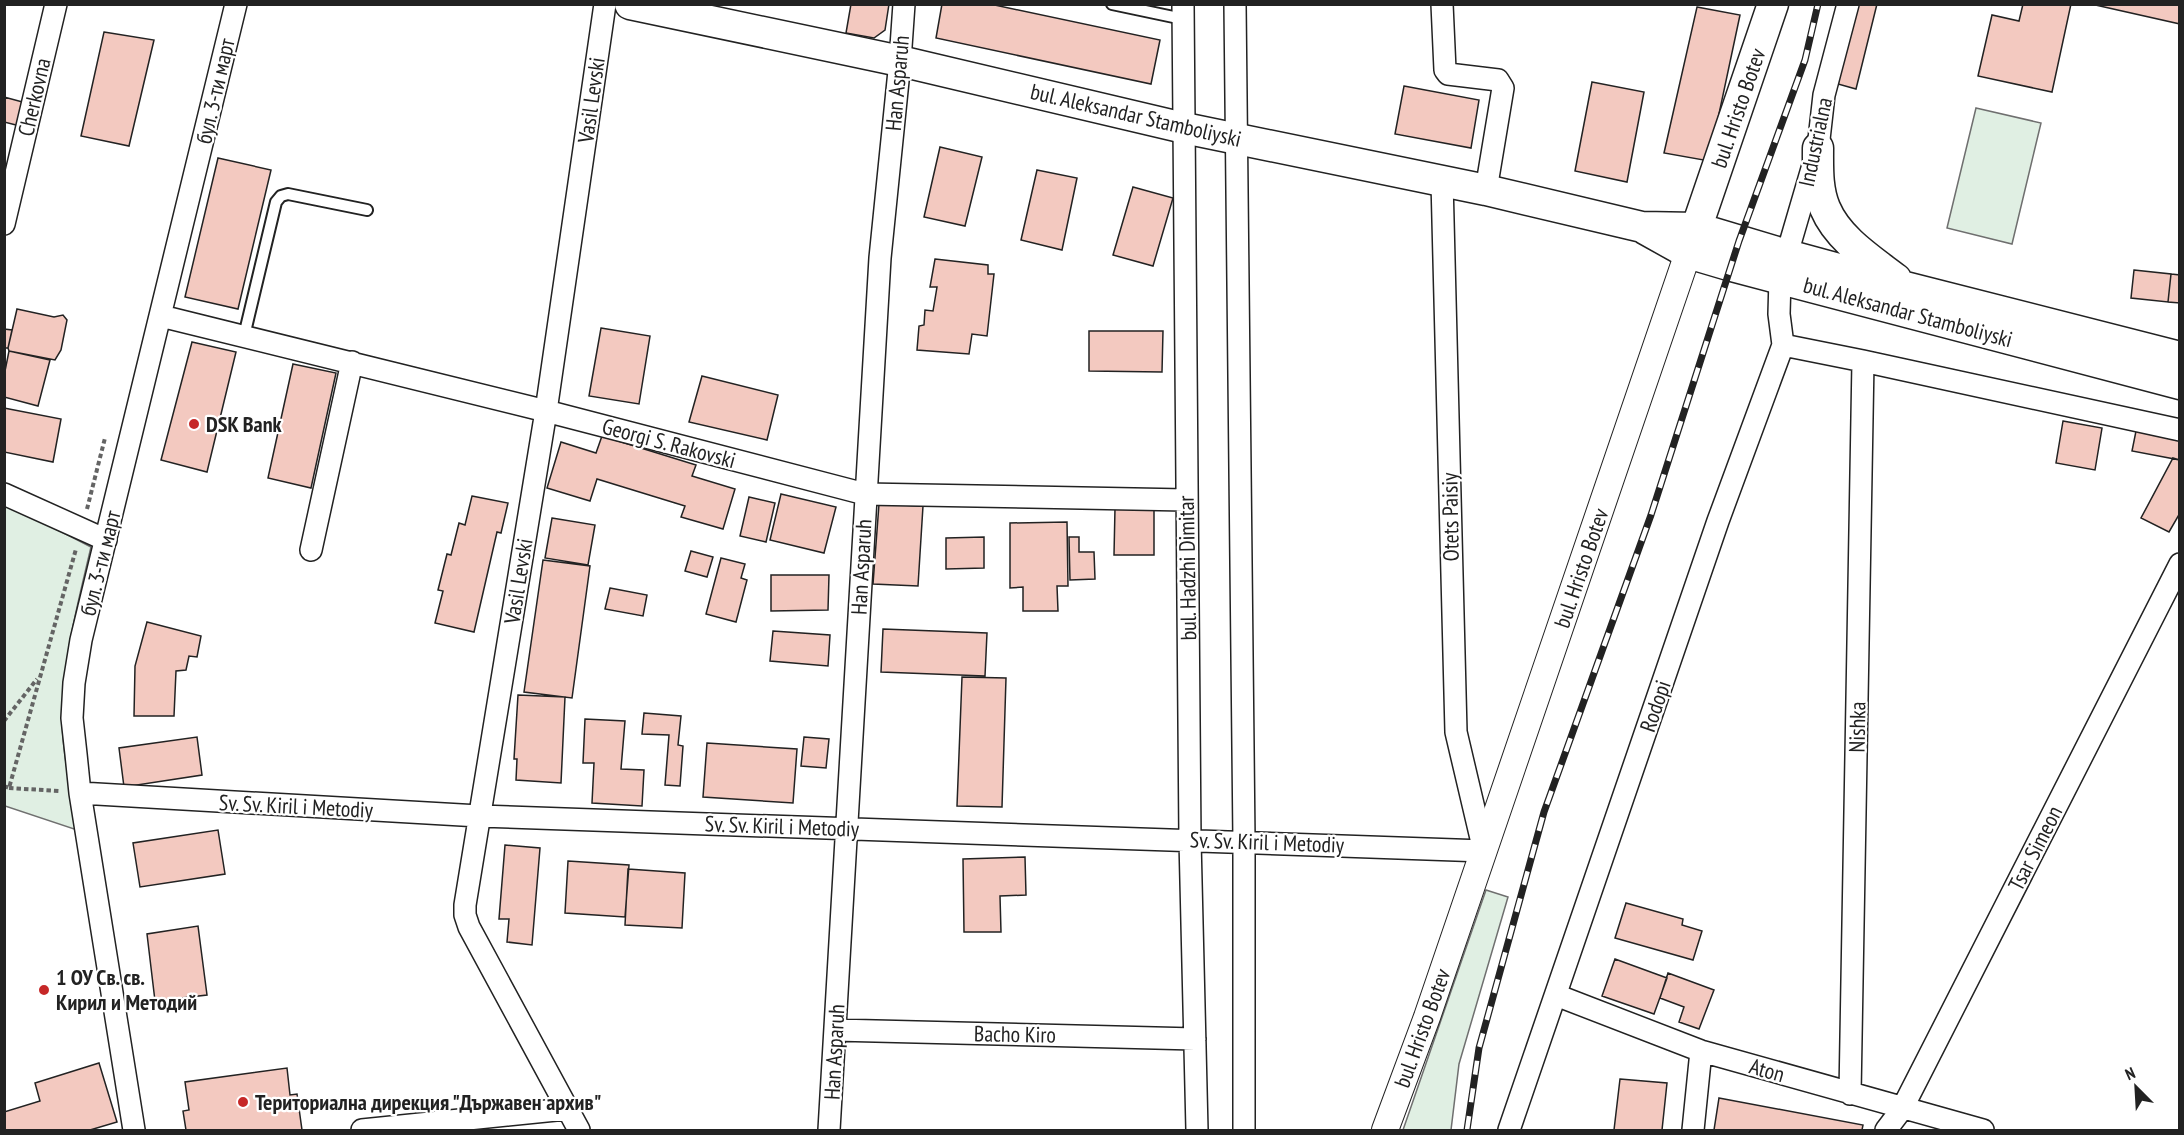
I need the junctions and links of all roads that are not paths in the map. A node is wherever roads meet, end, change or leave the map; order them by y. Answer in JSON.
{"nodes":[{"id":1,"x":56,"y":4,"type":"edge"},
{"id":2,"x":236,"y":4,"type":"edge"},
{"id":3,"x":605,"y":4,"type":"edge"},
{"id":4,"x":630,"y":4,"type":"edge"},
{"id":5,"x":904,"y":4,"type":"edge"},
{"id":6,"x":1112,"y":4,"type":"edge"},
{"id":7,"x":1235,"y":4,"type":"edge"},
{"id":8,"x":1442,"y":4,"type":"edge"},
{"id":9,"x":1773,"y":4,"type":"edge"},
{"id":10,"x":1848,"y":4,"type":"edge"},
{"id":11,"x":1183,"y":12,"type":"edge"},
{"id":12,"x":900,"y":61,"type":"junction"},
{"id":13,"x":1184,"y":128,"type":"junction"},
{"id":14,"x":1237,"y":138,"type":"junction"},
{"id":15,"x":1818,"y":148,"type":"junction"},
{"id":16,"x":1442,"y":181,"type":"junction"},
{"id":17,"x":1486,"y":190,"type":"junction"},
{"id":18,"x":367,"y":210,"type":"dead end"},
{"id":19,"x":4,"y":224,"type":"edge"},
{"id":20,"x":1693,"y":241,"type":"junction"},
{"id":21,"x":1783,"y":267,"type":"junction"},
{"id":22,"x":1905,"y":287,"type":"junction"},
{"id":23,"x":161,"y":316,"type":"junction"},
{"id":24,"x":244,"y":336,"type":"junction"},
{"id":25,"x":1783,"y":345,"type":"junction"},
{"id":26,"x":2180,"y":357,"type":"edge"},
{"id":27,"x":1863,"y":360,"type":"junction"},
{"id":28,"x":352,"y":362,"type":"junction"},
{"id":29,"x":2180,"y":384,"type":"edge"},
{"id":30,"x":546,"y":411,"type":"junction"},
{"id":31,"x":2180,"y":430,"type":"edge"},
{"id":32,"x":4,"y":494,"type":"edge"},
{"id":33,"x":865,"y":494,"type":"junction"},
{"id":34,"x":1186,"y":500,"type":"junction"},
{"id":35,"x":106,"y":540,"type":"junction"},
{"id":36,"x":310,"y":550,"type":"dead end"},
{"id":37,"x":2180,"y":564,"type":"edge"},
{"id":38,"x":80,"y":793,"type":"junction"},
{"id":39,"x":479,"y":816,"type":"junction"},
{"id":40,"x":847,"y":828,"type":"junction"},
{"id":41,"x":1190,"y":840,"type":"junction"},
{"id":42,"x":1244,"y":841,"type":"junction"},
{"id":43,"x":1484,"y":851,"type":"junction"},
{"id":44,"x":1556,"y":995,"type":"junction"},
{"id":45,"x":835,"y":1030,"type":"junction"},
{"id":46,"x":1195,"y":1038,"type":"junction"},
{"id":47,"x":1701,"y":1051,"type":"junction"},
{"id":48,"x":1850,"y":1094,"type":"junction"},
{"id":49,"x":566,"y":1109,"type":"junction"},
{"id":50,"x":1902,"y":1109,"type":"junction"},
{"id":51,"x":362,"y":1130,"type":"edge"},
{"id":52,"x":134,"y":1131,"type":"edge"},
{"id":53,"x":579,"y":1131,"type":"edge"},
{"id":54,"x":829,"y":1131,"type":"edge"},
{"id":55,"x":1197,"y":1131,"type":"edge"},
{"id":56,"x":1244,"y":1131,"type":"edge"},
{"id":57,"x":1385,"y":1131,"type":"edge"},
{"id":58,"x":1509,"y":1131,"type":"edge"},
{"id":59,"x":1693,"y":1131,"type":"edge"},
{"id":60,"x":1886,"y":1131,"type":"edge"},
{"id":61,"x":1983,"y":1131,"type":"edge"}],
"edges":[{"from":1,"to":19,"type":"street","name":"Cherkovna"},
{"from":2,"to":23,"type":"street","name":"бул. 3-ти март"},
{"from":3,"to":30,"type":"street","name":"Vasil Levski"},
{"from":4,"to":12,"type":"main road","name":"bul. Aleksandar Stamboliyski"},
{"from":5,"to":12,"type":"street","name":"Han Asparuh"},
{"from":6,"to":11,"type":"lane"},
{"from":7,"to":14,"type":"street"},
{"from":8,"to":17,"type":"street"},
{"from":9,"to":20,"type":"main road","name":"bul. Hristo Botev"},
{"from":10,"to":15,"type":"street","name":"Industrialna"},
{"from":11,"to":13,"type":"street","name":"bul. Hadzhi Dimitar"},
{"from":12,"to":13,"type":"main road","name":"bul. Aleksandar Stamboliyski"},
{"from":12,"to":33,"type":"street","name":"Han Asparuh"},
{"from":13,"to":14,"type":"main road","name":"bul. Aleksandar Stamboliyski"},
{"from":13,"to":34,"type":"street","name":"bul. Hadzhi Dimitar"},
{"from":14,"to":16,"type":"main road","name":"bul. Aleksandar Stamboliyski"},
{"from":14,"to":42,"type":"street"},
{"from":15,"to":21,"type":"street","name":"Industrialna"},
{"from":15,"to":22,"type":"main road"},
{"from":16,"to":17,"type":"main road","name":"bul. Aleksandar Stamboliyski"},
{"from":16,"to":43,"type":"street","name":"Otets Paisiy"},
{"from":17,"to":20,"type":"main road","name":"bul. Aleksandar Stamboliyski"},
{"from":18,"to":24,"type":"lane"},
{"from":20,"to":21,"type":"main road","name":"bul. Aleksandar Stamboliyski"},
{"from":20,"to":43,"type":"street","name":"bul. Hristo Botev"},
{"from":21,"to":22,"type":"main road","name":"bul. Aleksandar Stamboliyski"},
{"from":21,"to":25,"type":"street","name":"Rodopi"},
{"from":21,"to":29,"type":"main road","name":"bul. Aleksandar Stamboliyski"},
{"from":22,"to":26,"type":"main road","name":"bul. Aleksandar Stamboliyski"},
{"from":23,"to":24,"type":"street","name":"Georgi S. Rakovski"},
{"from":23,"to":35,"type":"street","name":"бул. 3-ти март"},
{"from":24,"to":28,"type":"street","name":"Georgi S. Rakovski"},
{"from":25,"to":27,"type":"street"},
{"from":25,"to":44,"type":"street","name":"Rodopi"},
{"from":27,"to":31,"type":"street"},
{"from":27,"to":48,"type":"street","name":"Nishka"},
{"from":28,"to":30,"type":"street","name":"Georgi S. Rakovski"},
{"from":28,"to":36,"type":"street"},
{"from":30,"to":33,"type":"street","name":"Georgi S. Rakovski"},
{"from":30,"to":39,"type":"street","name":"Vasil Levski"},
{"from":32,"to":35,"type":"street"},
{"from":33,"to":34,"type":"street","name":"Georgi S. Rakovski"},
{"from":33,"to":40,"type":"street","name":"Han Asparuh"},
{"from":34,"to":41,"type":"street","name":"bul. Hadzhi Dimitar"},
{"from":35,"to":38,"type":"street","name":"бул. 3-ти март"},
{"from":37,"to":50,"type":"street","name":"Tsar Simeon"},
{"from":38,"to":39,"type":"street","name":"Sv. Sv. Kiril i Metodiy"},
{"from":38,"to":52,"type":"street","name":"бул. 3-ти март"},
{"from":39,"to":40,"type":"street","name":"Sv. Sv. Kiril i Metodiy"},
{"from":39,"to":49,"type":"street","name":"Vasil Levski"},
{"from":40,"to":41,"type":"street","name":"Sv. Sv. Kiril i Metodiy"},
{"from":40,"to":45,"type":"street","name":"Han Asparuh"},
{"from":41,"to":42,"type":"street","name":"Sv. Sv. Kiril i Metodiy"},
{"from":41,"to":46,"type":"street","name":"bul. Hadzhi Dimitar"},
{"from":42,"to":43,"type":"street","name":"Sv. Sv. Kiril i Metodiy"},
{"from":42,"to":56,"type":"street"},
{"from":43,"to":57,"type":"street","name":"bul. Hristo Botev"},
{"from":44,"to":47,"type":"street","name":"Aton"},
{"from":44,"to":58,"type":"street","name":"Rodopi"},
{"from":45,"to":46,"type":"street","name":"Bacho Kiro"},
{"from":45,"to":54,"type":"street","name":"Han Asparuh"},
{"from":46,"to":55,"type":"street","name":"bul. Hadzhi Dimitar"},
{"from":47,"to":48,"type":"street","name":"Aton"},
{"from":47,"to":59,"type":"street"},
{"from":48,"to":50,"type":"street","name":"Aton"},
{"from":49,"to":51,"type":"street"},
{"from":49,"to":53,"type":"street","name":"Vasil Levski"},
{"from":50,"to":60,"type":"street","name":"Tsar Simeon"},
{"from":50,"to":61,"type":"street","name":"Aton"}]}
